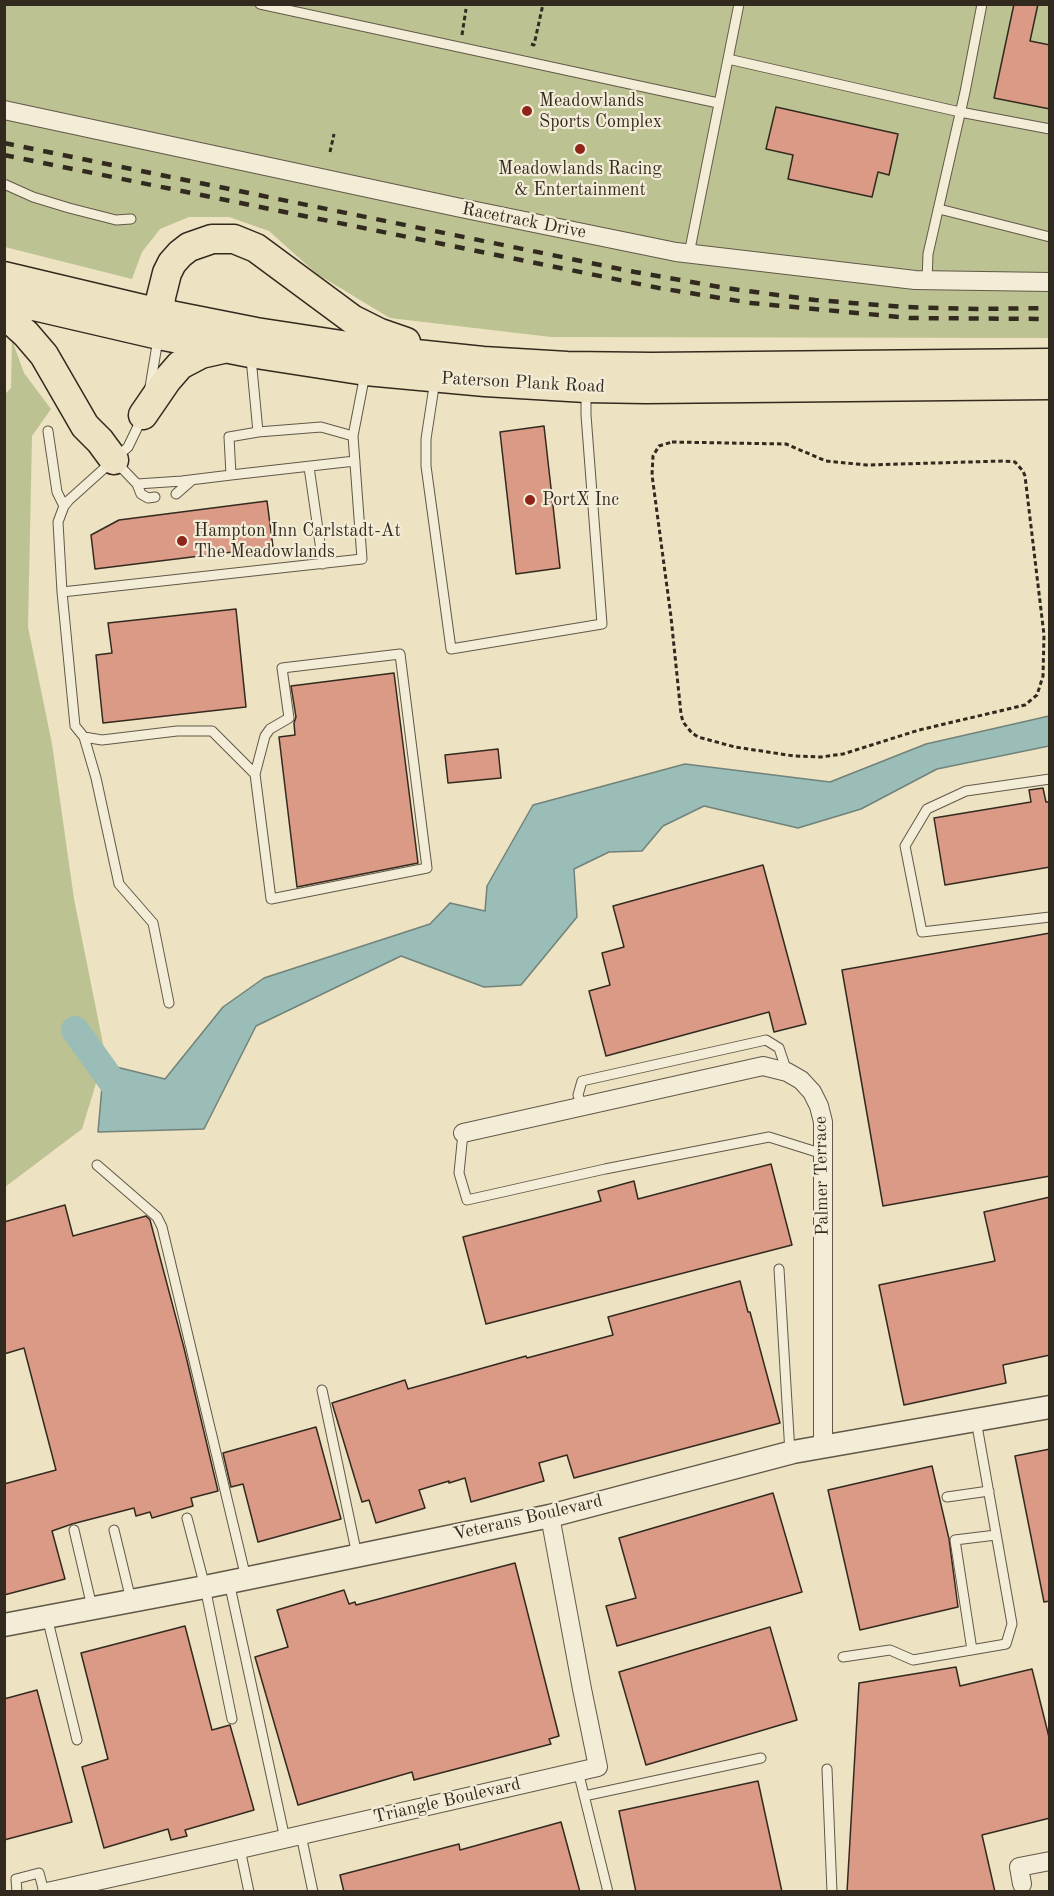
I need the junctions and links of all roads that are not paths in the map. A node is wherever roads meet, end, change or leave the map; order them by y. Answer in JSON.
{"nodes":[{"id":1,"x":260,"y":4,"type":"edge"},
{"id":2,"x":739,"y":4,"type":"edge"},
{"id":3,"x":982,"y":4,"type":"edge"},
{"id":4,"x":728,"y":59,"type":"junction"},
{"id":5,"x":718,"y":103,"type":"junction"},
{"id":6,"x":4,"y":110,"type":"edge"},
{"id":7,"x":960,"y":112,"type":"junction"},
{"id":8,"x":1050,"y":129,"type":"edge"},
{"id":9,"x":4,"y":184,"type":"edge"},
{"id":10,"x":939,"y":209,"type":"junction"},
{"id":11,"x":131,"y":219,"type":"dead end"},
{"id":12,"x":1050,"y":237,"type":"edge"},
{"id":13,"x":689,"y":254,"type":"junction"},
{"id":14,"x":4,"y":276,"type":"edge"},
{"id":15,"x":927,"y":281,"type":"junction"},
{"id":16,"x":1050,"y":282,"type":"edge"},
{"id":17,"x":4,"y":299,"type":"edge"},
{"id":18,"x":4,"y":314,"type":"edge"},
{"id":19,"x":159,"y":324,"type":"junction"},
{"id":20,"x":238,"y":350,"type":"junction"},
{"id":21,"x":1050,"y":363,"type":"edge"},
{"id":22,"x":445,"y":368,"type":"junction"},
{"id":23,"x":366,"y":371,"type":"junction"},
{"id":24,"x":1050,"y":385,"type":"edge"},
{"id":25,"x":586,"y":388,"type":"junction"},
{"id":26,"x":142,"y":415,"type":"junction"},
{"id":27,"x":48,"y":431,"type":"dead end"},
{"id":28,"x":258,"y":432,"type":"junction"},
{"id":29,"x":353,"y":436,"type":"junction"},
{"id":30,"x":114,"y":460,"type":"junction"},
{"id":31,"x":355,"y":461,"type":"junction"},
{"id":32,"x":309,"y":467,"type":"junction"},
{"id":33,"x":231,"y":475,"type":"junction"},
{"id":34,"x":192,"y":480,"type":"junction"},
{"id":35,"x":137,"y":484,"type":"junction"},
{"id":36,"x":176,"y":494,"type":"dead end"},
{"id":37,"x":155,"y":497,"type":"dead end"},
{"id":38,"x":64,"y":506,"type":"junction"},
{"id":39,"x":323,"y":564,"type":"junction"},
{"id":40,"x":62,"y":592,"type":"junction"},
{"id":41,"x":84,"y":737,"type":"junction"},
{"id":42,"x":255,"y":774,"type":"junction"},
{"id":43,"x":1050,"y":779,"type":"edge"},
{"id":44,"x":1050,"y":917,"type":"edge"},
{"id":45,"x":169,"y":1003,"type":"dead end"},
{"id":46,"x":788,"y":1072,"type":"junction"},
{"id":47,"x":582,"y":1107,"type":"junction"},
{"id":48,"x":463,"y":1133,"type":"joint"},
{"id":49,"x":823,"y":1154,"type":"junction"},
{"id":50,"x":97,"y":1165,"type":"dead end"},
{"id":51,"x":779,"y":1269,"type":"dead end"},
{"id":52,"x":322,"y":1390,"type":"dead end"},
{"id":53,"x":1050,"y":1407,"type":"edge"},
{"id":54,"x":976,"y":1420,"type":"junction"},
{"id":55,"x":823,"y":1446,"type":"junction"},
{"id":56,"x":790,"y":1453,"type":"junction"},
{"id":57,"x":989,"y":1491,"type":"junction"},
{"id":58,"x":947,"y":1497,"type":"dead end"},
{"id":59,"x":550,"y":1516,"type":"junction"},
{"id":60,"x":188,"y":1518,"type":"dead end"},
{"id":61,"x":74,"y":1530,"type":"dead end"},
{"id":62,"x":114,"y":1530,"type":"dead end"},
{"id":63,"x":996,"y":1535,"type":"junction"},
{"id":64,"x":357,"y":1555,"type":"junction"},
{"id":65,"x":238,"y":1580,"type":"junction"},
{"id":66,"x":205,"y":1587,"type":"junction"},
{"id":67,"x":130,"y":1600,"type":"junction"},
{"id":68,"x":92,"y":1607,"type":"junction"},
{"id":69,"x":46,"y":1616,"type":"junction"},
{"id":70,"x":4,"y":1625,"type":"edge"},
{"id":71,"x":972,"y":1650,"type":"junction"},
{"id":72,"x":843,"y":1657,"type":"dead end"},
{"id":73,"x":232,"y":1719,"type":"dead end"},
{"id":74,"x":77,"y":1740,"type":"dead end"},
{"id":75,"x":761,"y":1758,"type":"dead end"},
{"id":76,"x":827,"y":1769,"type":"dead end"},
{"id":77,"x":578,"y":1771,"type":"junction"},
{"id":78,"x":584,"y":1796,"type":"junction"},
{"id":79,"x":293,"y":1837,"type":"junction"},
{"id":80,"x":240,"y":1849,"type":"junction"},
{"id":81,"x":1050,"y":1861,"type":"edge"},
{"id":82,"x":1022,"y":1888,"type":"edge"},
{"id":83,"x":17,"y":1892,"type":"edge"},
{"id":84,"x":45,"y":1892,"type":"edge"},
{"id":85,"x":249,"y":1892,"type":"edge"},
{"id":86,"x":313,"y":1892,"type":"edge"},
{"id":87,"x":608,"y":1892,"type":"edge"},
{"id":88,"x":832,"y":1892,"type":"edge"}],
"edges":[{"from":1,"to":5,"type":"lane"},
{"from":2,"to":4,"type":"lane"},
{"from":3,"to":7,"type":"lane"},
{"from":4,"to":5,"type":"lane"},
{"from":4,"to":7,"type":"lane"},
{"from":5,"to":13,"type":"lane"},
{"from":6,"to":13,"type":"street","name":"Racetrack Drive"},
{"from":7,"to":8,"type":"lane"},
{"from":7,"to":10,"type":"lane"},
{"from":9,"to":11,"type":"lane"},
{"from":10,"to":12,"type":"lane"},
{"from":10,"to":15,"type":"lane"},
{"from":13,"to":15,"type":"street","name":"Racetrack Drive"},
{"from":14,"to":19,"type":"main road"},
{"from":15,"to":16,"type":"street","name":"Racetrack Drive"},
{"from":17,"to":19,"type":"main road","name":"Paterson Plank Road"},
{"from":18,"to":30,"type":"main road"},
{"from":19,"to":20,"type":"main road","name":"Paterson Plank Road"},
{"from":19,"to":22,"type":"main road","name":"Paterson Plank Road"},
{"from":19,"to":22,"type":"main road"},
{"from":19,"to":26,"type":"lane"},
{"from":20,"to":23,"type":"main road","name":"Paterson Plank Road"},
{"from":20,"to":26,"type":"main road"},
{"from":20,"to":28,"type":"lane"},
{"from":21,"to":22,"type":"main road","name":"Paterson Plank Road"},
{"from":22,"to":23,"type":"main road","name":"Paterson Plank Road"},
{"from":22,"to":25,"type":"main road","name":"Paterson Plank Road"},
{"from":22,"to":25,"type":"lane"},
{"from":23,"to":29,"type":"lane"},
{"from":24,"to":25,"type":"main road","name":"Paterson Plank Road"},
{"from":26,"to":30,"type":"lane"},
{"from":27,"to":38,"type":"lane"},
{"from":28,"to":29,"type":"lane"},
{"from":28,"to":33,"type":"lane"},
{"from":29,"to":31,"type":"lane"},
{"from":30,"to":35,"type":"lane"},
{"from":30,"to":38,"type":"lane"},
{"from":31,"to":32,"type":"lane"},
{"from":31,"to":39,"type":"lane"},
{"from":32,"to":33,"type":"lane"},
{"from":32,"to":39,"type":"lane"},
{"from":33,"to":34,"type":"lane"},
{"from":34,"to":35,"type":"lane"},
{"from":34,"to":36,"type":"lane"},
{"from":35,"to":37,"type":"lane"},
{"from":38,"to":40,"type":"lane"},
{"from":39,"to":40,"type":"lane"},
{"from":40,"to":41,"type":"lane"},
{"from":41,"to":42,"type":"lane"},
{"from":41,"to":45,"type":"lane"},
{"from":42,"to":42,"type":"lane"},
{"from":43,"to":44,"type":"lane"},
{"from":46,"to":47,"type":"street","name":"Palmer Terrace"},
{"from":46,"to":47,"type":"lane"},
{"from":46,"to":49,"type":"street","name":"Palmer Terrace"},
{"from":47,"to":48,"type":"street","name":"Palmer Terrace"},
{"from":48,"to":49,"type":"lane"},
{"from":49,"to":55,"type":"street","name":"Palmer Terrace"},
{"from":50,"to":65,"type":"lane"},
{"from":51,"to":56,"type":"lane"},
{"from":52,"to":64,"type":"lane"},
{"from":53,"to":54,"type":"street","name":"Veterans Boulevard"},
{"from":54,"to":55,"type":"street","name":"Veterans Boulevard"},
{"from":54,"to":57,"type":"lane"},
{"from":55,"to":56,"type":"street","name":"Veterans Boulevard"},
{"from":56,"to":59,"type":"street","name":"Veterans Boulevard"},
{"from":57,"to":58,"type":"lane"},
{"from":57,"to":63,"type":"lane"},
{"from":59,"to":64,"type":"street","name":"Veterans Boulevard"},
{"from":59,"to":77,"type":"street","name":"Triangle Boulevard"},
{"from":60,"to":66,"type":"lane"},
{"from":61,"to":68,"type":"lane"},
{"from":62,"to":67,"type":"lane"},
{"from":63,"to":71,"type":"lane"},
{"from":63,"to":71,"type":"lane"},
{"from":64,"to":65,"type":"street","name":"Veterans Boulevard"},
{"from":65,"to":66,"type":"street","name":"Veterans Boulevard"},
{"from":65,"to":79,"type":"lane"},
{"from":66,"to":67,"type":"street","name":"Veterans Boulevard"},
{"from":66,"to":73,"type":"lane"},
{"from":67,"to":68,"type":"street","name":"Veterans Boulevard"},
{"from":68,"to":69,"type":"street","name":"Veterans Boulevard"},
{"from":69,"to":70,"type":"street","name":"Veterans Boulevard"},
{"from":69,"to":74,"type":"lane"},
{"from":71,"to":72,"type":"lane"},
{"from":75,"to":78,"type":"lane"},
{"from":76,"to":88,"type":"lane"},
{"from":77,"to":78,"type":"lane"},
{"from":77,"to":79,"type":"street","name":"Triangle Boulevard"},
{"from":78,"to":87,"type":"lane"},
{"from":79,"to":80,"type":"street","name":"Triangle Boulevard"},
{"from":79,"to":86,"type":"lane"},
{"from":80,"to":84,"type":"street","name":"Triangle Boulevard"},
{"from":80,"to":85,"type":"lane"},
{"from":81,"to":82,"type":"street"},
{"from":83,"to":84,"type":"lane"}]}
